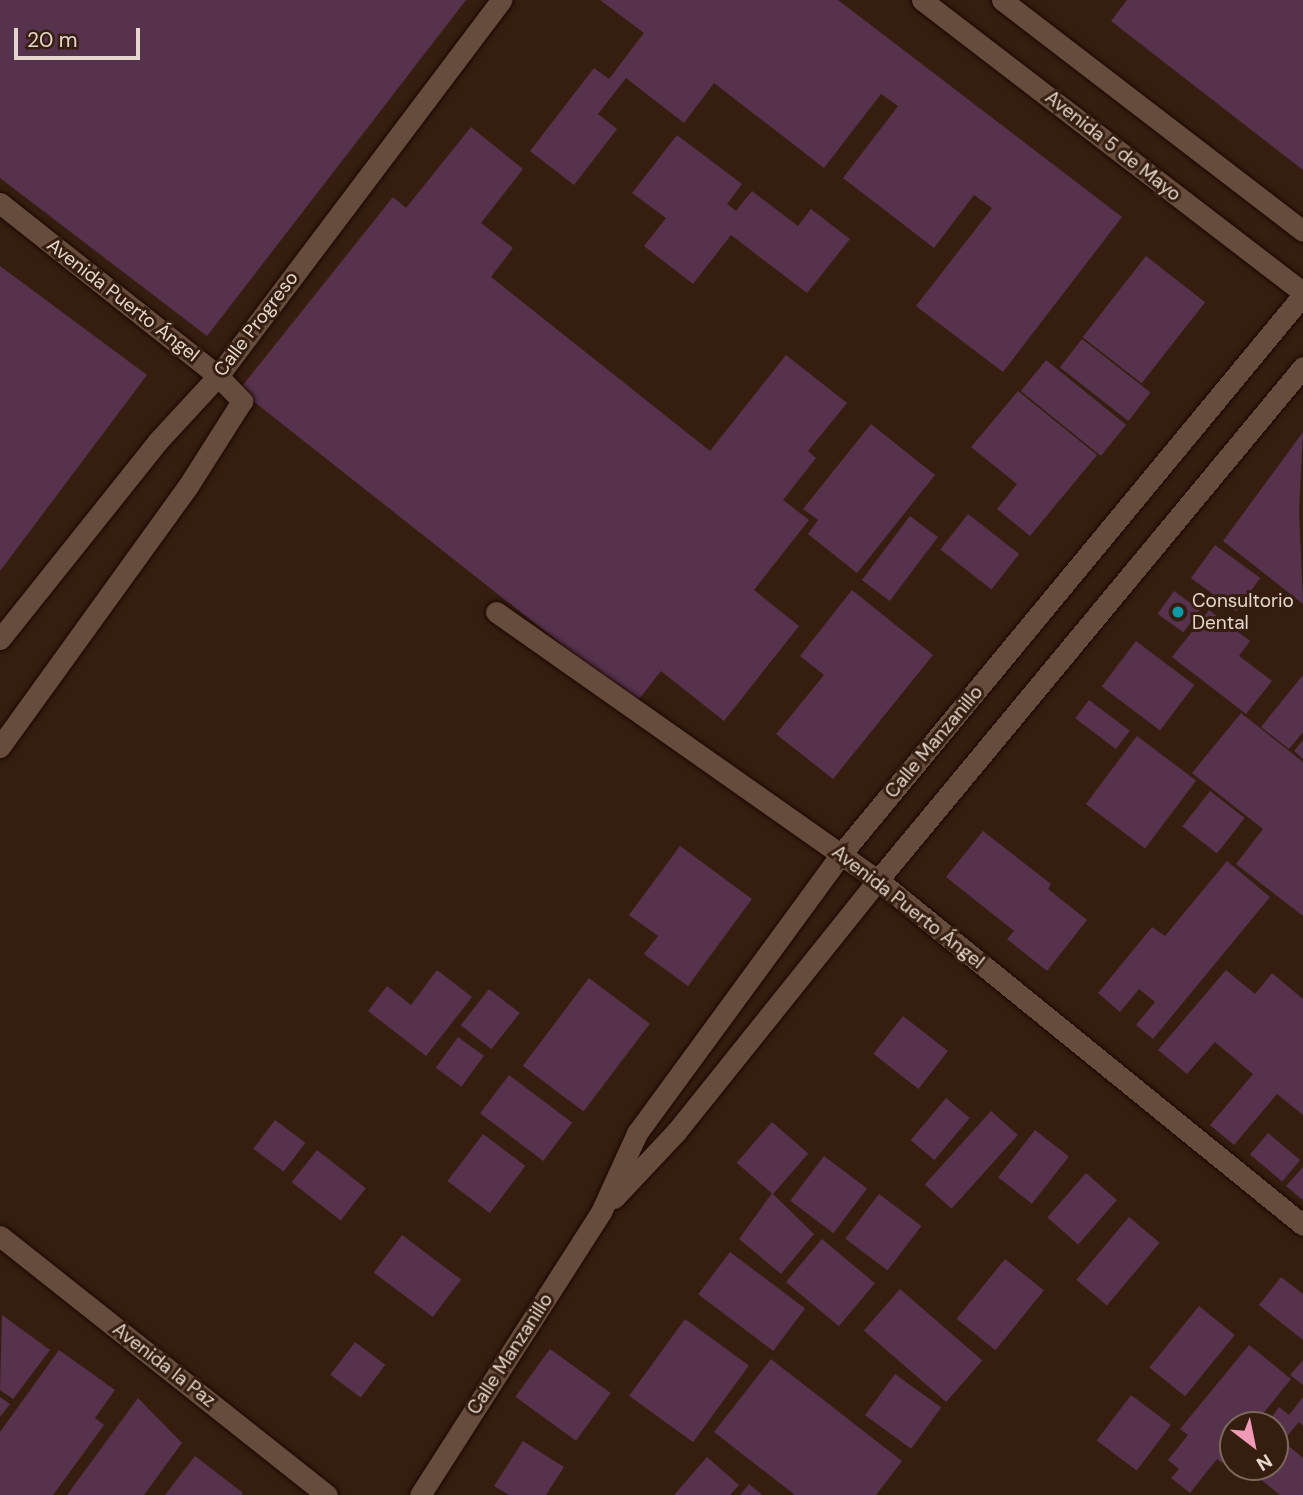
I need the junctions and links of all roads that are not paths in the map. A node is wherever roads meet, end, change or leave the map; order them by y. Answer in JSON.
{"nodes":[{"id":1,"x":501,"y":0,"type":"edge"},
{"id":2,"x":922,"y":0,"type":"edge"},
{"id":3,"x":1002,"y":0,"type":"edge"},
{"id":4,"x":0,"y":203,"type":"edge"},
{"id":5,"x":1303,"y":232,"type":"edge"},
{"id":6,"x":1303,"y":293,"type":"edge"},
{"id":7,"x":1303,"y":367,"type":"edge"},
{"id":8,"x":218,"y":376,"type":"junction"},
{"id":9,"x":242,"y":401,"type":"joint"},
{"id":10,"x":496,"y":611,"type":"dead end"},
{"id":11,"x":0,"y":639,"type":"edge"},
{"id":12,"x":0,"y":747,"type":"edge"},
{"id":13,"x":842,"y":853,"type":"junction"},
{"id":14,"x":878,"y":880,"type":"junction"},
{"id":15,"x":601,"y":1212,"type":"junction"},
{"id":16,"x":1303,"y":1225,"type":"edge"},
{"id":17,"x":0,"y":1236,"type":"edge"},
{"id":18,"x":327,"y":1495,"type":"edge"},
{"id":19,"x":420,"y":1495,"type":"edge"}],
"edges":[{"from":1,"to":8,"type":"street","name":"Calle Progreso"},
{"from":2,"to":6,"type":"street","name":"Avenida 5 de Mayo"},
{"from":3,"to":5,"type":"street"},
{"from":4,"to":8,"type":"street","name":"Avenida Puerto Ángel"},
{"from":6,"to":13,"type":"street","name":"Calle Manzanillo"},
{"from":7,"to":14,"type":"street","name":"Calle Manzanillo"},
{"from":8,"to":9,"type":"street","name":"Avenida Puerto Ángel"},
{"from":8,"to":11,"type":"street","name":"Calle Progreso"},
{"from":9,"to":12,"type":"street","name":"Calle Progreso"},
{"from":10,"to":13,"type":"street","name":"Avenida Puerto Ángel"},
{"from":13,"to":14,"type":"street","name":"Avenida Puerto Ángel"},
{"from":13,"to":15,"type":"street","name":"Calle Manzanillo"},
{"from":14,"to":15,"type":"street","name":"Calle Manzanillo"},
{"from":14,"to":16,"type":"street","name":"Avenida Puerto Ángel"},
{"from":15,"to":19,"type":"street","name":"Calle Manzanillo"},
{"from":17,"to":18,"type":"street","name":"Avenida la Paz"}]}
